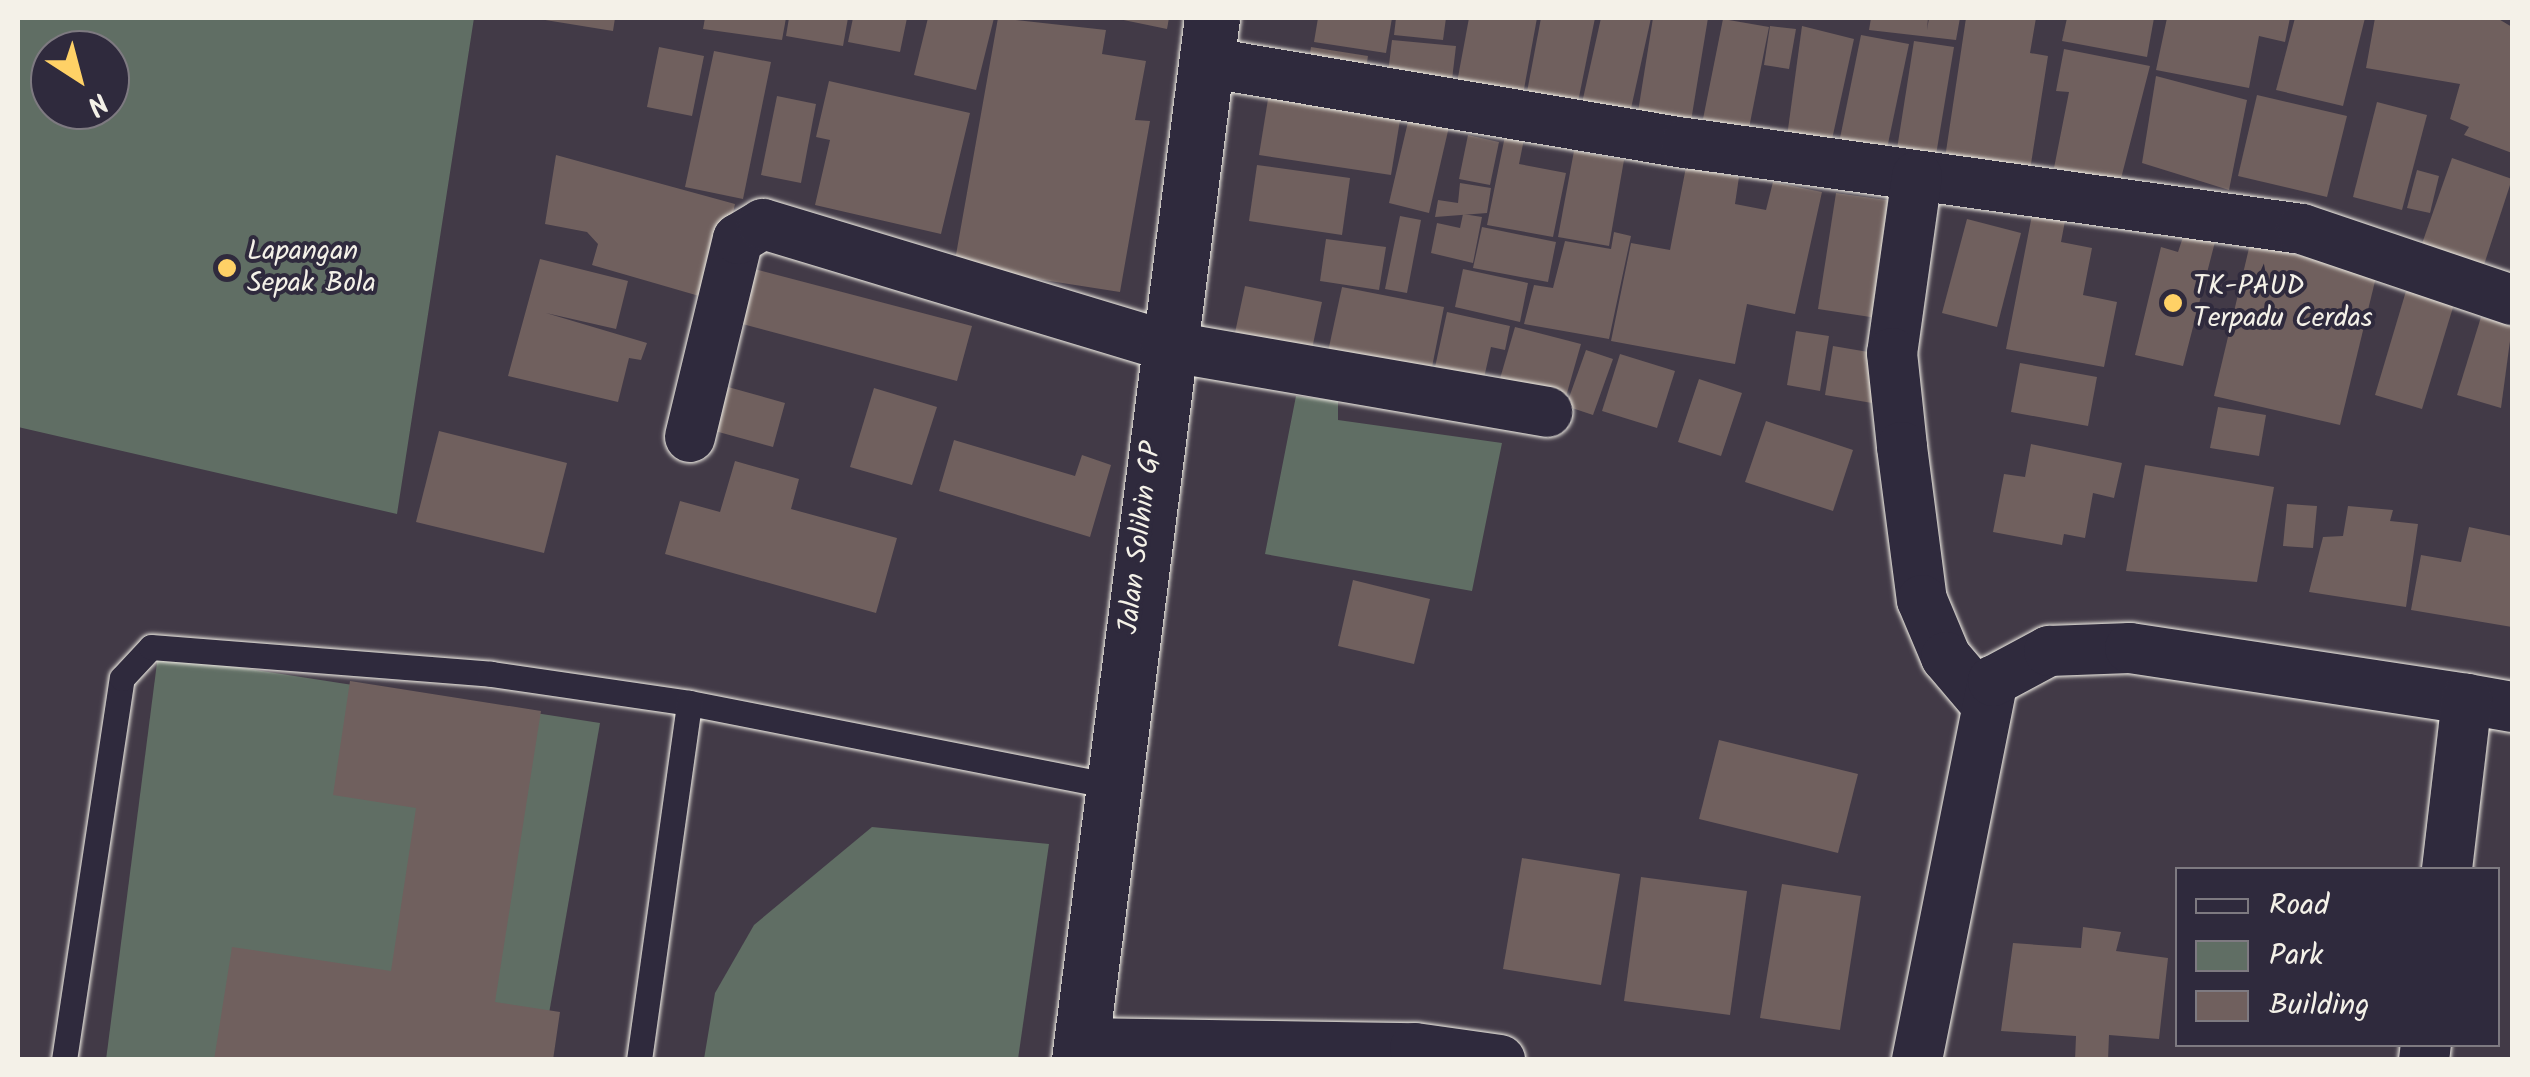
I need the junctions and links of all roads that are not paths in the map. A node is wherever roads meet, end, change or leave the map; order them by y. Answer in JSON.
{"nodes":[{"id":1,"x":1209,"y":40,"type":"edge"},
{"id":2,"x":1917,"y":176,"type":"junction"},
{"id":3,"x":2512,"y":300,"type":"edge"},
{"id":4,"x":1166,"y":346,"type":"junction"},
{"id":5,"x":1547,"y":412,"type":"dead end"},
{"id":6,"x":690,"y":437,"type":"dead end"},
{"id":7,"x":688,"y":703,"type":"junction"},
{"id":8,"x":2490,"y":703,"type":"edge"},
{"id":9,"x":1986,"y":704,"type":"junction"},
{"id":10,"x":1112,"y":786,"type":"junction"},
{"id":11,"x":2448,"y":867,"type":"edge"},
{"id":12,"x":1080,"y":1051,"type":"edge"},
{"id":13,"x":64,"y":1060,"type":"edge"},
{"id":14,"x":639,"y":1060,"type":"edge"},
{"id":15,"x":1500,"y":1060,"type":"edge"},
{"id":16,"x":1917,"y":1060,"type":"edge"}],
"edges":[{"from":1,"to":2,"type":"street"},
{"from":1,"to":4,"type":"main road","name":"Jalan Solihin GP"},
{"from":2,"to":3,"type":"street"},
{"from":2,"to":9,"type":"street"},
{"from":4,"to":5,"type":"street"},
{"from":4,"to":6,"type":"street"},
{"from":4,"to":10,"type":"main road","name":"Jalan Solihin GP"},
{"from":7,"to":10,"type":"lane"},
{"from":7,"to":13,"type":"lane"},
{"from":7,"to":14,"type":"lane"},
{"from":8,"to":9,"type":"street"},
{"from":8,"to":11,"type":"street"},
{"from":9,"to":16,"type":"street"},
{"from":10,"to":12,"type":"main road","name":"Jalan Solihin GP"},
{"from":12,"to":15,"type":"street"}]}
